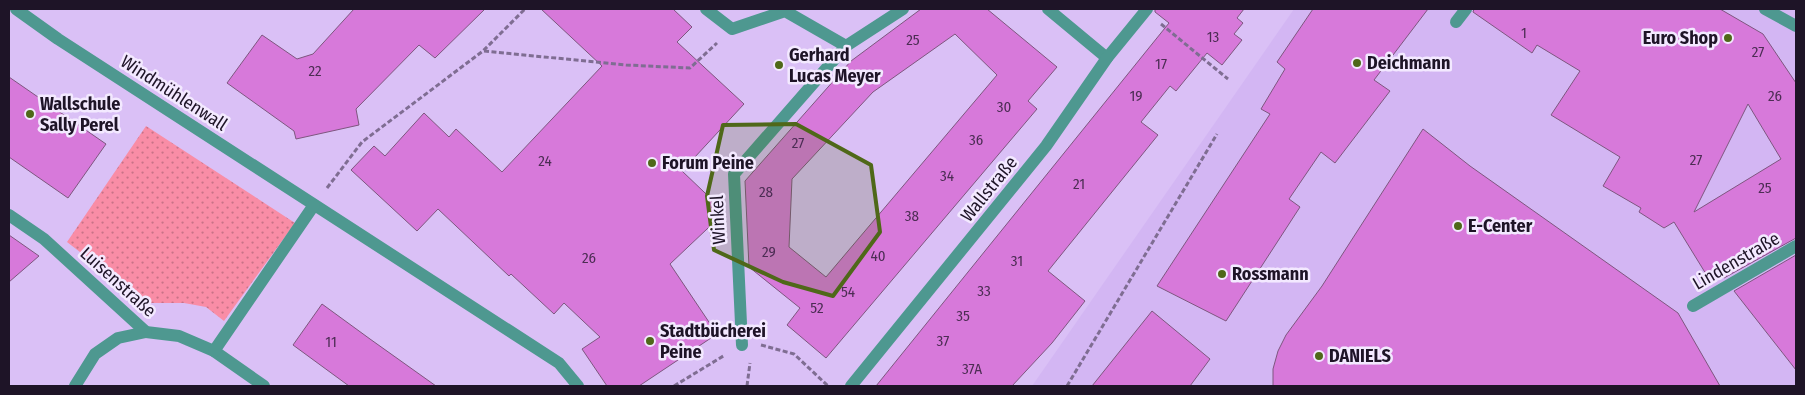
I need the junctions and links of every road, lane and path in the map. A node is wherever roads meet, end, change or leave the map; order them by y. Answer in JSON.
{"nodes":[{"id":1,"x":16,"y":9,"type":"edge"},
{"id":2,"x":525,"y":9,"type":"edge"},
{"id":3,"x":706,"y":9,"type":"edge"},
{"id":4,"x":903,"y":9,"type":"edge"},
{"id":5,"x":1048,"y":9,"type":"edge"},
{"id":6,"x":1466,"y":9,"type":"edge"},
{"id":7,"x":1765,"y":9,"type":"edge"},
{"id":8,"x":1146,"y":10,"type":"edge"},
{"id":9,"x":1456,"y":22,"type":"dead end"},
{"id":10,"x":1796,"y":25,"type":"edge"},
{"id":11,"x":732,"y":29,"type":"junction"},
{"id":12,"x":846,"y":46,"type":"junction"},
{"id":13,"x":483,"y":51,"type":"junction"},
{"id":14,"x":1107,"y":58,"type":"junction"},
{"id":15,"x":1228,"y":78,"type":"dead end"},
{"id":16,"x":1217,"y":134,"type":"dead end"},
{"id":17,"x":314,"y":205,"type":"junction"},
{"id":18,"x":9,"y":215,"type":"edge"},
{"id":19,"x":1796,"y":246,"type":"edge"},
{"id":20,"x":1693,"y":306,"type":"dead end"},
{"id":21,"x":146,"y":332,"type":"junction"},
{"id":22,"x":742,"y":345,"type":"joint"},
{"id":23,"x":764,"y":345,"type":"dead end"},
{"id":24,"x":214,"y":351,"type":"junction"},
{"id":25,"x":750,"y":358,"type":"dead end"},
{"id":26,"x":75,"y":386,"type":"edge"},
{"id":27,"x":264,"y":386,"type":"edge"},
{"id":28,"x":578,"y":386,"type":"edge"},
{"id":29,"x":674,"y":386,"type":"edge"},
{"id":30,"x":747,"y":386,"type":"edge"},
{"id":31,"x":828,"y":386,"type":"edge"},
{"id":32,"x":851,"y":386,"type":"edge"},
{"id":33,"x":1067,"y":386,"type":"edge"}],
"edges":[{"from":1,"to":17,"type":"street","name":"Windmühlenwall"},
{"from":2,"to":13,"type":"path"},
{"from":3,"to":11,"type":"street"},
{"from":4,"to":12,"type":"street","name":"Winkel"},
{"from":5,"to":14,"type":"street"},
{"from":6,"to":9,"type":"street"},
{"from":7,"to":10,"type":"street"},
{"from":8,"to":14,"type":"street","name":"Wallstraße"},
{"from":8,"to":15,"type":"path"},
{"from":11,"to":12,"type":"street"},
{"from":11,"to":13,"type":"path"},
{"from":12,"to":22,"type":"street","name":"Winkel"},
{"from":13,"to":17,"type":"path"},
{"from":14,"to":32,"type":"street","name":"Wallstraße"},
{"from":16,"to":33,"type":"path"},
{"from":17,"to":24,"type":"street"},
{"from":17,"to":28,"type":"street","name":"Windmühlenwall"},
{"from":18,"to":21,"type":"street","name":"Luisenstraße"},
{"from":19,"to":20,"type":"street","name":"Lindenstraße"},
{"from":21,"to":24,"type":"street","name":"Luisenstraße"},
{"from":21,"to":26,"type":"street"},
{"from":22,"to":29,"type":"path"},
{"from":23,"to":31,"type":"path"},
{"from":24,"to":27,"type":"street","name":"Luisenstraße"},
{"from":25,"to":30,"type":"path"}]}
